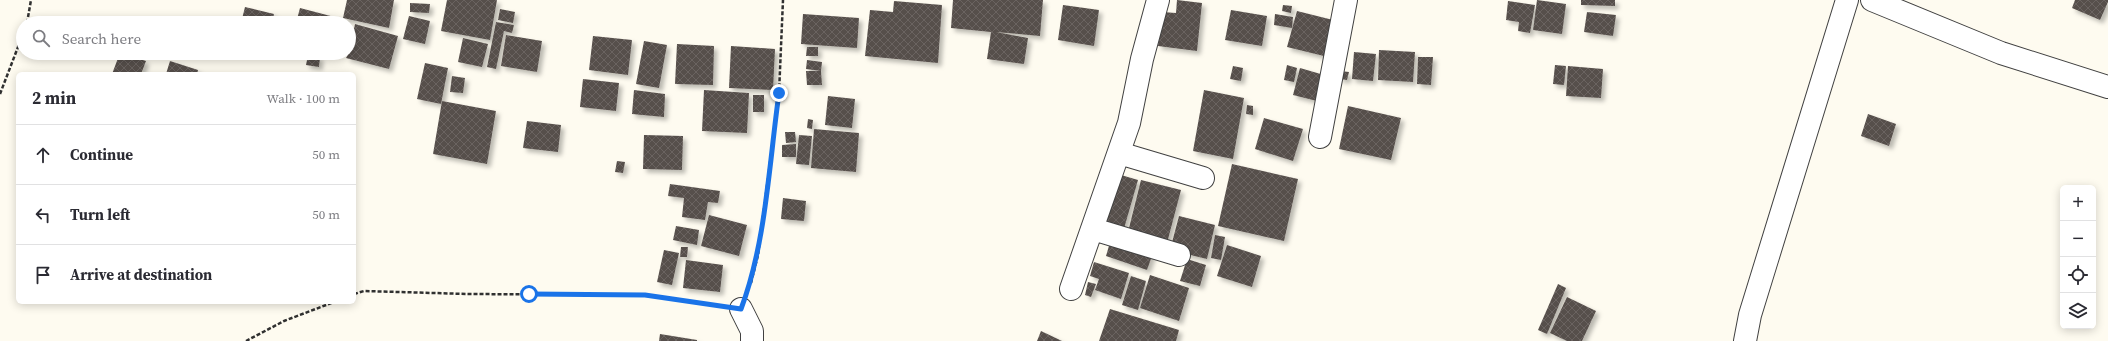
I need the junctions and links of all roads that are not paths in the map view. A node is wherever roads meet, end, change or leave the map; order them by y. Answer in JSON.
{"nodes":[{"id":1,"x":1158,"y":0,"type":"edge"},
{"id":2,"x":1346,"y":0,"type":"edge"},
{"id":3,"x":1847,"y":0,"type":"edge"},
{"id":4,"x":1872,"y":0,"type":"edge"},
{"id":5,"x":2108,"y":87,"type":"edge"},
{"id":6,"x":1320,"y":137,"type":"dead end"},
{"id":7,"x":1119,"y":153,"type":"junction"},
{"id":8,"x":1203,"y":178,"type":"dead end"},
{"id":9,"x":1093,"y":229,"type":"junction"},
{"id":10,"x":1179,"y":255,"type":"dead end"},
{"id":11,"x":1071,"y":289,"type":"dead end"},
{"id":12,"x":741,"y":309,"type":"road end"},
{"id":13,"x":752,"y":341,"type":"edge"},
{"id":14,"x":1745,"y":341,"type":"edge"}],
"edges":[{"from":1,"to":7,"type":"street"},
{"from":2,"to":6,"type":"street"},
{"from":3,"to":14,"type":"street"},
{"from":4,"to":5,"type":"street"},
{"from":7,"to":8,"type":"street"},
{"from":7,"to":9,"type":"street"},
{"from":9,"to":10,"type":"street"},
{"from":9,"to":11,"type":"street"},
{"from":12,"to":13,"type":"street"}]}
